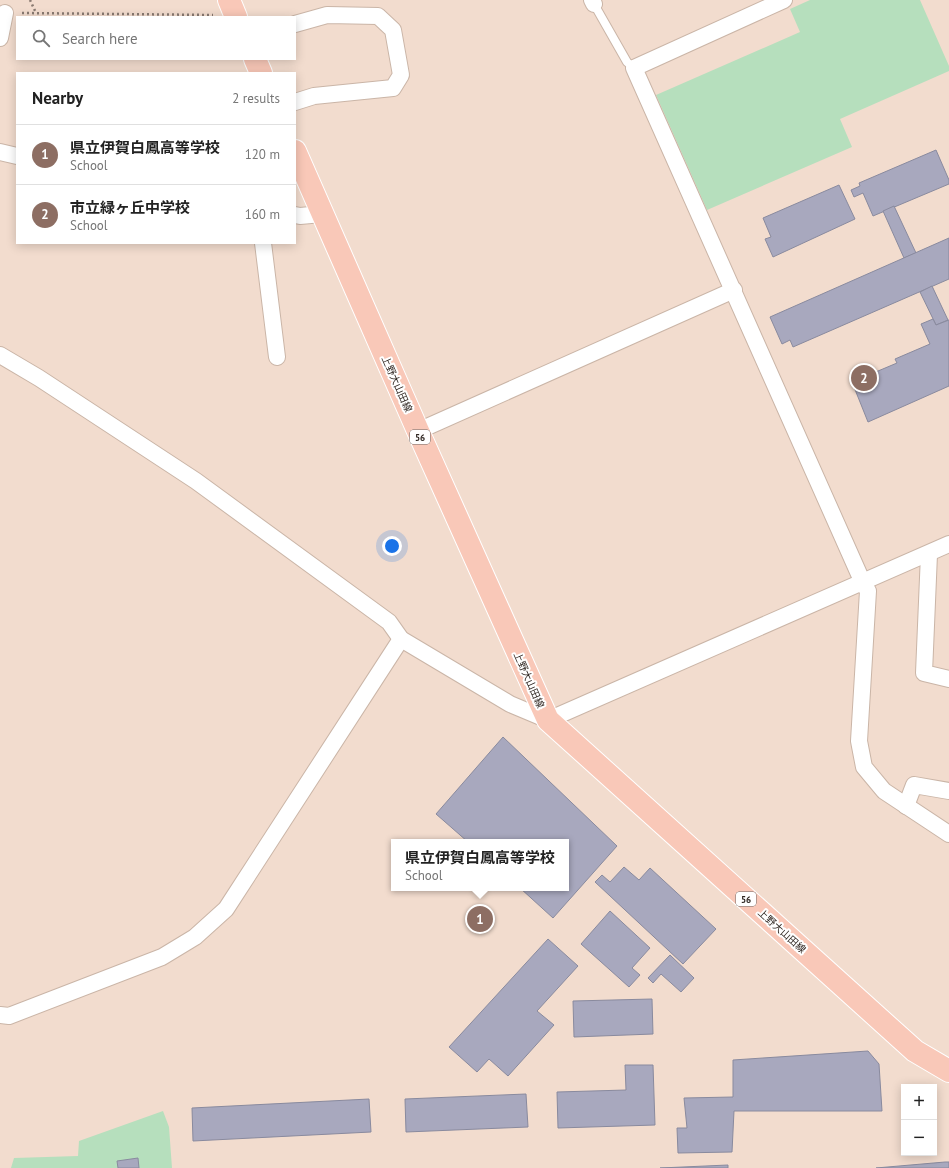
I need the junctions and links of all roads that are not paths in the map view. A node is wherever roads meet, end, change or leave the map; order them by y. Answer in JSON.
{"nodes":[{"id":1,"x":784,"y":0,"type":"edge"},
{"id":2,"x":593,"y":2,"type":"edge"},
{"id":3,"x":5,"y":13,"type":"road end"},
{"id":4,"x":296,"y":24,"type":"edge"},
{"id":5,"x":0,"y":38,"type":"edge"},
{"id":6,"x":255,"y":60,"type":"edge"},
{"id":7,"x":634,"y":68,"type":"junction"},
{"id":8,"x":261,"y":72,"type":"edge"},
{"id":9,"x":296,"y":102,"type":"edge"},
{"id":10,"x":0,"y":152,"type":"edge"},
{"id":11,"x":296,"y":153,"type":"edge"},
{"id":12,"x":16,"y":156,"type":"edge"},
{"id":13,"x":322,"y":214,"type":"junction"},
{"id":14,"x":296,"y":215,"type":"edge"},
{"id":15,"x":263,"y":244,"type":"edge"},
{"id":16,"x":734,"y":290,"type":"junction"},
{"id":17,"x":0,"y":355,"type":"edge"},
{"id":18,"x":277,"y":358,"type":"dead end"},
{"id":19,"x":418,"y":431,"type":"junction"},
{"id":20,"x":949,"y":544,"type":"edge"},
{"id":21,"x":928,"y":554,"type":"junction"},
{"id":22,"x":863,"y":583,"type":"junction"},
{"id":23,"x":401,"y":639,"type":"junction"},
{"id":24,"x":949,"y":679,"type":"edge"},
{"id":25,"x":548,"y":720,"type":"junction"},
{"id":26,"x":949,"y":791,"type":"edge"},
{"id":27,"x":906,"y":806,"type":"junction"},
{"id":28,"x":949,"y":834,"type":"edge"},
{"id":29,"x":0,"y":1015,"type":"edge"},
{"id":30,"x":949,"y":1071,"type":"edge"}],
"edges":[{"from":1,"to":7,"type":"street"},
{"from":2,"to":7,"type":"lane"},
{"from":3,"to":5,"type":"street"},
{"from":4,"to":9,"type":"street"},
{"from":6,"to":8,"type":"main road"},
{"from":7,"to":16,"type":"street"},
{"from":10,"to":12,"type":"street"},
{"from":11,"to":13,"type":"main road","name":"上野大山田線","number":"56"},
{"from":13,"to":14,"type":"street"},
{"from":13,"to":19,"type":"main road","name":"上野大山田線","number":"56"},
{"from":15,"to":18,"type":"street"},
{"from":16,"to":19,"type":"street"},
{"from":16,"to":22,"type":"street"},
{"from":17,"to":23,"type":"street"},
{"from":19,"to":25,"type":"main road","name":"上野大山田線","number":"56"},
{"from":20,"to":21,"type":"street"},
{"from":21,"to":22,"type":"street"},
{"from":21,"to":24,"type":"street"},
{"from":22,"to":25,"type":"street"},
{"from":22,"to":27,"type":"street"},
{"from":23,"to":25,"type":"street"},
{"from":23,"to":29,"type":"street"},
{"from":25,"to":30,"type":"main road","name":"上野大山田線","number":"56"},
{"from":26,"to":27,"type":"street"},
{"from":27,"to":28,"type":"street"}]}
